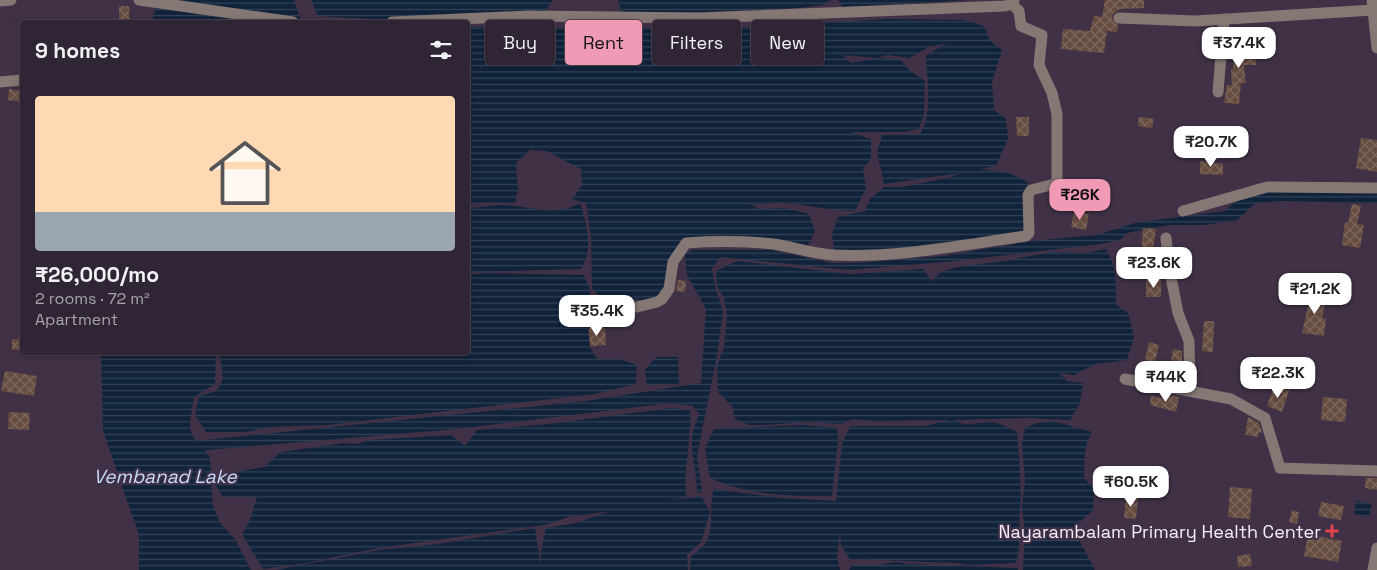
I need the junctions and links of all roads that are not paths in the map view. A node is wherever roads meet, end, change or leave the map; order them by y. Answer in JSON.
{"nodes":[{"id":1,"x":11,"y":0,"type":"edge"},
{"id":2,"x":139,"y":0,"type":"edge"},
{"id":3,"x":0,"y":1,"type":"edge"},
{"id":4,"x":1013,"y":2,"type":"edge"},
{"id":5,"x":1373,"y":5,"type":"edge"},
{"id":6,"x":1120,"y":18,"type":"dead end"},
{"id":7,"x":1224,"y":19,"type":"junction"},
{"id":8,"x":278,"y":20,"type":"edge"},
{"id":9,"x":437,"y":20,"type":"edge"},
{"id":10,"x":1377,"y":48,"type":"edge"},
{"id":11,"x":20,"y":80,"type":"edge"},
{"id":12,"x":0,"y":82,"type":"edge"},
{"id":13,"x":1218,"y":92,"type":"dead end"},
{"id":14,"x":1377,"y":188,"type":"edge"},
{"id":15,"x":1183,"y":211,"type":"dead end"},
{"id":16,"x":1166,"y":238,"type":"dead end"},
{"id":17,"x":637,"y":307,"type":"dead end"},
{"id":18,"x":1125,"y":379,"type":"dead end"},
{"id":19,"x":1190,"y":390,"type":"junction"},
{"id":20,"x":1377,"y":471,"type":"edge"},
{"id":21,"x":1377,"y":548,"type":"edge"},
{"id":22,"x":1374,"y":570,"type":"edge"}],
"edges":[{"from":1,"to":3,"type":"street"},
{"from":2,"to":8,"type":"street"},
{"from":4,"to":9,"type":"street"},
{"from":4,"to":17,"type":"street"},
{"from":5,"to":7,"type":"street"},
{"from":5,"to":10,"type":"street"},
{"from":6,"to":7,"type":"street"},
{"from":7,"to":13,"type":"street"},
{"from":11,"to":12,"type":"street"},
{"from":14,"to":15,"type":"street"},
{"from":16,"to":19,"type":"street"},
{"from":18,"to":19,"type":"street"},
{"from":19,"to":20,"type":"street"},
{"from":21,"to":22,"type":"street"}]}
